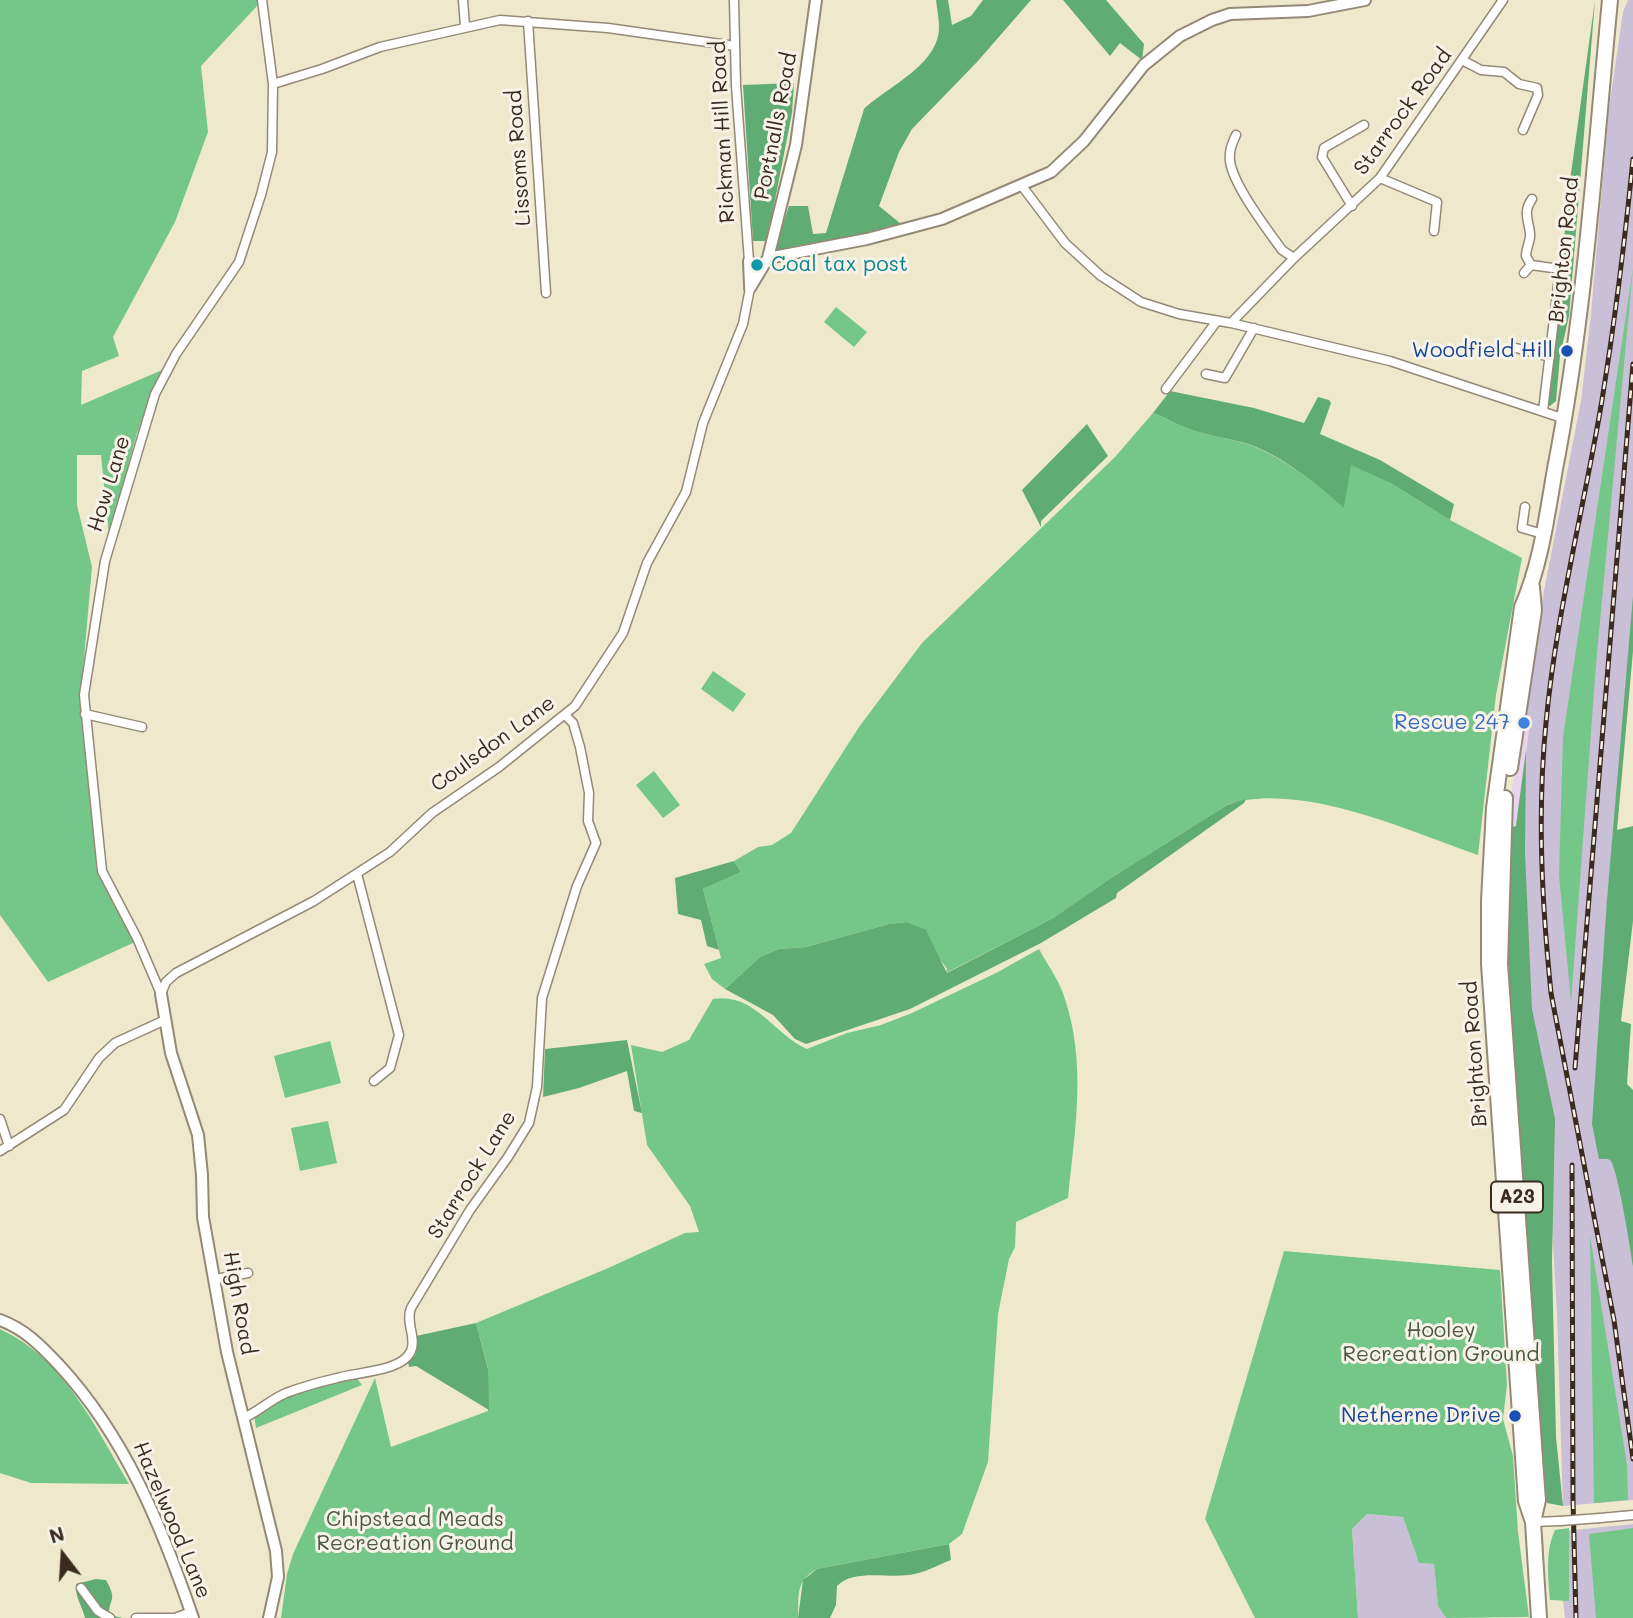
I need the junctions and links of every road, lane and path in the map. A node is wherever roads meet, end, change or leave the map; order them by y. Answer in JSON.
{"nodes":[{"id":1,"x":262,"y":0,"type":"edge"},
{"id":2,"x":463,"y":0,"type":"edge"},
{"id":3,"x":734,"y":0,"type":"edge"},
{"id":4,"x":816,"y":0,"type":"edge"},
{"id":5,"x":1365,"y":0,"type":"edge"},
{"id":6,"x":1503,"y":0,"type":"edge"},
{"id":7,"x":1610,"y":0,"type":"edge"},
{"id":8,"x":528,"y":21,"type":"junction"},
{"id":9,"x":465,"y":26,"type":"junction"},
{"id":10,"x":735,"y":46,"type":"junction"},
{"id":11,"x":1462,"y":60,"type":"junction"},
{"id":12,"x":273,"y":84,"type":"junction"},
{"id":13,"x":1364,"y":125,"type":"dead end"},
{"id":14,"x":1523,"y":130,"type":"dead end"},
{"id":15,"x":1236,"y":135,"type":"dead end"},
{"id":16,"x":1380,"y":178,"type":"junction"},
{"id":17,"x":1022,"y":186,"type":"junction"},
{"id":18,"x":1532,"y":199,"type":"dead end"},
{"id":19,"x":1352,"y":206,"type":"junction"},
{"id":20,"x":1434,"y":231,"type":"dead end"},
{"id":21,"x":768,"y":258,"type":"junction"},
{"id":22,"x":1294,"y":258,"type":"junction"},
{"id":23,"x":749,"y":261,"type":"joint"},
{"id":24,"x":1531,"y":265,"type":"junction"},
{"id":25,"x":1524,"y":273,"type":"dead end"},
{"id":26,"x":750,"y":288,"type":"junction"},
{"id":27,"x":546,"y":293,"type":"dead end"},
{"id":28,"x":1217,"y":321,"type":"junction"},
{"id":29,"x":1231,"y":323,"type":"junction"},
{"id":30,"x":1254,"y":328,"type":"junction"},
{"id":31,"x":1516,"y":348,"type":"dead end"},
{"id":32,"x":1550,"y":357,"type":"junction"},
{"id":33,"x":1206,"y":374,"type":"dead end"},
{"id":34,"x":1166,"y":389,"type":"dead end"},
{"id":35,"x":1543,"y":411,"type":"junction"},
{"id":36,"x":1565,"y":419,"type":"junction"},
{"id":37,"x":1525,"y":507,"type":"dead end"},
{"id":38,"x":1543,"y":534,"type":"junction"},
{"id":39,"x":85,"y":714,"type":"junction"},
{"id":40,"x":565,"y":715,"type":"junction"},
{"id":41,"x":142,"y":727,"type":"dead end"},
{"id":42,"x":357,"y":874,"type":"junction"},
{"id":43,"x":161,"y":994,"type":"junction"},
{"id":44,"x":164,"y":1020,"type":"junction"},
{"id":45,"x":374,"y":1081,"type":"dead end"},
{"id":46,"x":0,"y":1119,"type":"edge"},
{"id":47,"x":9,"y":1146,"type":"junction"},
{"id":48,"x":0,"y":1151,"type":"edge"},
{"id":49,"x":248,"y":1273,"type":"dead end"},
{"id":50,"x":216,"y":1279,"type":"junction"},
{"id":51,"x":0,"y":1321,"type":"edge"},
{"id":52,"x":244,"y":1418,"type":"junction"},
{"id":53,"x":1629,"y":1515,"type":"edge"},
{"id":54,"x":1533,"y":1522,"type":"junction"},
{"id":55,"x":81,"y":1588,"type":"dead end"},
{"id":56,"x":192,"y":1615,"type":"edge"},
{"id":57,"x":110,"y":1618,"type":"edge"},
{"id":58,"x":136,"y":1618,"type":"edge"},
{"id":59,"x":269,"y":1618,"type":"edge"},
{"id":60,"x":1539,"y":1618,"type":"edge"}],
"edges":[{"from":1,"to":12,"type":"street","name":"How Lane"},
{"from":2,"to":9,"type":"street"},
{"from":3,"to":10,"type":"street","name":"Rickman Hill Road"},
{"from":4,"to":21,"type":"street","name":"Portnalls Road"},
{"from":5,"to":17,"type":"street"},
{"from":6,"to":11,"type":"street","name":"Starrock Road"},
{"from":7,"to":36,"type":"highway","name":"Brighton Road","number":"A23"},
{"from":8,"to":9,"type":"street"},
{"from":8,"to":10,"type":"street"},
{"from":8,"to":27,"type":"street","name":"Lissoms Road"},
{"from":9,"to":12,"type":"street"},
{"from":10,"to":23,"type":"street","name":"Rickman Hill Road"},
{"from":11,"to":14,"type":"street"},
{"from":11,"to":16,"type":"street","name":"Starrock Road"},
{"from":12,"to":39,"type":"street","name":"How Lane"},
{"from":13,"to":19,"type":"street"},
{"from":15,"to":22,"type":"street"},
{"from":16,"to":19,"type":"street","name":"Starrock Road"},
{"from":16,"to":20,"type":"street"},
{"from":17,"to":21,"type":"street"},
{"from":17,"to":28,"type":"street"},
{"from":18,"to":24,"type":"street"},
{"from":19,"to":22,"type":"street","name":"Starrock Road"},
{"from":21,"to":26,"type":"street","name":"Coulsdon Lane"},
{"from":22,"to":29,"type":"street","name":"Starrock Road"},
{"from":23,"to":26,"type":"street","name":"Coulsdon Lane"},
{"from":24,"to":25,"type":"street"},
{"from":24,"to":32,"type":"street"},
{"from":26,"to":40,"type":"street","name":"Coulsdon Lane"},
{"from":28,"to":29,"type":"street"},
{"from":28,"to":34,"type":"street"},
{"from":29,"to":30,"type":"street"},
{"from":30,"to":33,"type":"street"},
{"from":30,"to":35,"type":"street"},
{"from":31,"to":32,"type":"street"},
{"from":32,"to":35,"type":"street"},
{"from":35,"to":36,"type":"street"},
{"from":36,"to":38,"type":"highway","name":"Brighton Road","number":"A23"},
{"from":37,"to":38,"type":"street"},
{"from":38,"to":54,"type":"highway","name":"Brighton Road","number":"A23"},
{"from":39,"to":41,"type":"street"},
{"from":39,"to":43,"type":"street","name":"How Lane"},
{"from":40,"to":42,"type":"street","name":"Coulsdon Lane"},
{"from":40,"to":52,"type":"street","name":"Starrock Lane"},
{"from":42,"to":43,"type":"street","name":"Coulsdon Lane"},
{"from":42,"to":45,"type":"street"},
{"from":43,"to":44,"type":"street","name":"High Road"},
{"from":44,"to":47,"type":"street"},
{"from":44,"to":50,"type":"street","name":"High Road"},
{"from":46,"to":47,"type":"street"},
{"from":47,"to":48,"type":"street"},
{"from":49,"to":50,"type":"street"},
{"from":50,"to":52,"type":"street","name":"High Road"},
{"from":51,"to":56,"type":"street","name":"Hazelwood Lane"},
{"from":52,"to":59,"type":"street","name":"High Road"},
{"from":53,"to":54,"type":"street","bridge":true},
{"from":54,"to":60,"type":"highway","name":"Brighton Road","number":"A23"},
{"from":55,"to":57,"type":"street"},
{"from":56,"to":58,"type":"street"}]}
